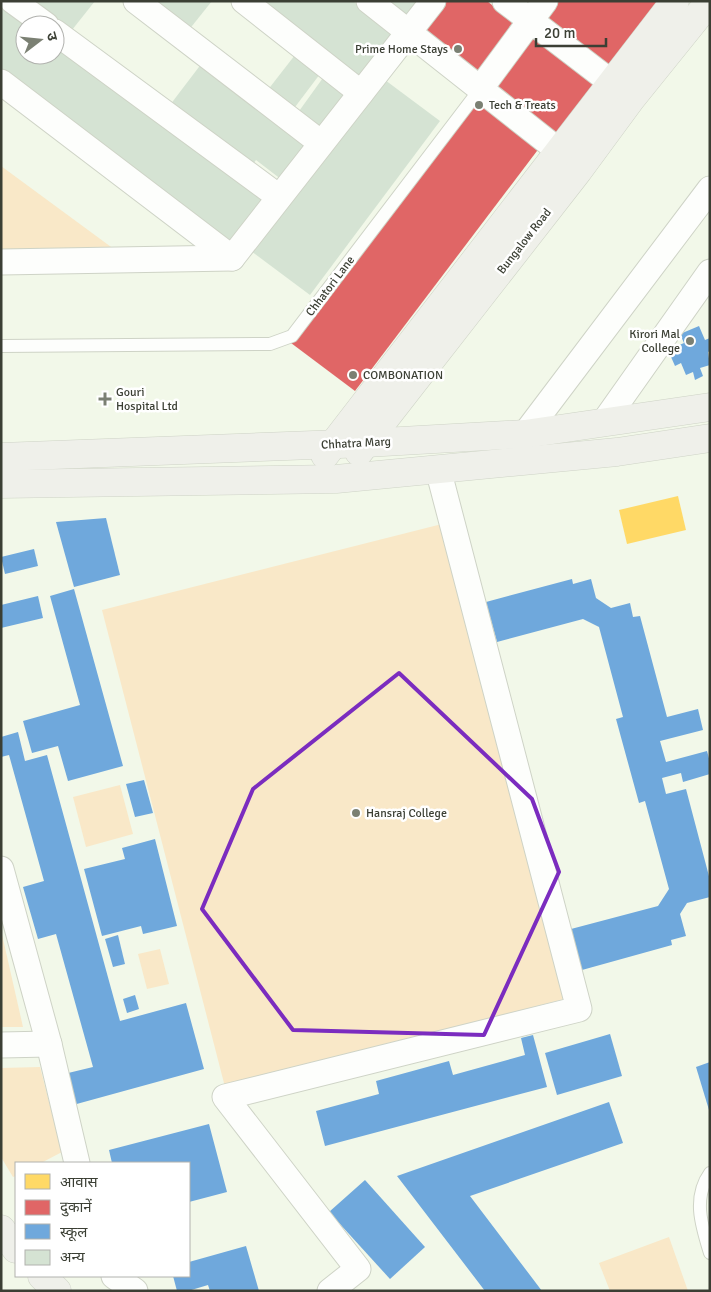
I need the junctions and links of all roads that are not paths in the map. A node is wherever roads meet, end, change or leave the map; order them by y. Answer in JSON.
{"nodes":[{"id":1,"x":13,"y":1,"type":"edge"},
{"id":2,"x":136,"y":1,"type":"edge"},
{"id":3,"x":244,"y":1,"type":"edge"},
{"id":4,"x":369,"y":1,"type":"edge"},
{"id":5,"x":432,"y":1,"type":"edge"},
{"id":6,"x":505,"y":1,"type":"edge"},
{"id":7,"x":545,"y":1,"type":"edge"},
{"id":8,"x":676,"y":1,"type":"edge"},
{"id":9,"x":710,"y":1,"type":"edge"},
{"id":10,"x":32,"y":15,"type":"edge"},
{"id":11,"x":529,"y":22,"type":"junction"},
{"id":12,"x":409,"y":33,"type":"junction"},
{"id":13,"x":65,"y":39,"type":"edge"},
{"id":14,"x":1,"y":82,"type":"edge"},
{"id":15,"x":612,"y":83,"type":"junction"},
{"id":16,"x":480,"y":89,"type":"junction"},
{"id":17,"x":361,"y":93,"type":"junction"},
{"id":18,"x":321,"y":143,"type":"junction"},
{"id":19,"x":559,"y":151,"type":"junction"},
{"id":20,"x":710,"y":189,"type":"edge"},
{"id":21,"x":279,"y":197,"type":"junction"},
{"id":22,"x":232,"y":258,"type":"junction"},
{"id":23,"x":1,"y":262,"type":"edge"},
{"id":24,"x":710,"y":272,"type":"edge"},
{"id":25,"x":1,"y":346,"type":"edge"},
{"id":26,"x":710,"y":407,"type":"edge"},
{"id":27,"x":604,"y":422,"type":"junction"},
{"id":28,"x":525,"y":434,"type":"junction"},
{"id":29,"x":710,"y":438,"type":"edge"},
{"id":30,"x":366,"y":444,"type":"junction"},
{"id":31,"x":332,"y":445,"type":"junction"},
{"id":32,"x":1,"y":457,"type":"edge"},
{"id":33,"x":438,"y":469,"type":"junction"},
{"id":34,"x":323,"y":479,"type":"junction"},
{"id":35,"x":1,"y":484,"type":"edge"},
{"id":36,"x":1,"y":869,"type":"edge"},
{"id":37,"x":49,"y":1044,"type":"junction"},
{"id":38,"x":1,"y":1045,"type":"edge"},
{"id":39,"x":77,"y":1162,"type":"edge"},
{"id":40,"x":710,"y":1173,"type":"edge"},
{"id":41,"x":1,"y":1229,"type":"edge"},
{"id":42,"x":15,"y":1248,"type":"edge"},
{"id":43,"x":710,"y":1253,"type":"edge"},
{"id":44,"x":43,"y":1277,"type":"edge"},
{"id":45,"x":115,"y":1277,"type":"edge"},
{"id":46,"x":57,"y":1291,"type":"edge"},
{"id":47,"x":135,"y":1291,"type":"edge"},
{"id":48,"x":330,"y":1291,"type":"edge"}],
"edges":[{"from":1,"to":10,"type":"street"},
{"from":2,"to":18,"type":"street"},
{"from":3,"to":17,"type":"street"},
{"from":4,"to":12,"type":"street"},
{"from":5,"to":12,"type":"street"},
{"from":6,"to":11,"type":"street"},
{"from":7,"to":11,"type":"street","name":"Chhatori Lane"},
{"from":8,"to":15,"type":"street"},
{"from":9,"to":30,"type":"street","name":"Bungalow Road"},
{"from":11,"to":15,"type":"street"},
{"from":11,"to":16,"type":"street","name":"Chhatori Lane"},
{"from":12,"to":16,"type":"street"},
{"from":12,"to":17,"type":"street"},
{"from":13,"to":21,"type":"street"},
{"from":14,"to":22,"type":"street"},
{"from":15,"to":19,"type":"street"},
{"from":16,"to":19,"type":"street"},
{"from":16,"to":25,"type":"lane","name":"Chhatori Lane"},
{"from":17,"to":18,"type":"street"},
{"from":18,"to":21,"type":"street"},
{"from":19,"to":31,"type":"street"},
{"from":20,"to":28,"type":"street"},
{"from":21,"to":22,"type":"street"},
{"from":22,"to":23,"type":"street"},
{"from":24,"to":27,"type":"street"},
{"from":26,"to":27,"type":"street","name":"Chhatra Marg"},
{"from":27,"to":28,"type":"street","name":"Chhatra Marg"},
{"from":28,"to":30,"type":"street","name":"Chhatra Marg"},
{"from":29,"to":33,"type":"street"},
{"from":30,"to":31,"type":"street","name":"Chhatra Marg"},
{"from":30,"to":34,"type":"street","name":"Bungalow Road"},
{"from":31,"to":32,"type":"street","name":"Chhatra Marg"},
{"from":31,"to":34,"type":"street"},
{"from":33,"to":34,"type":"street"},
{"from":33,"to":48,"type":"street"},
{"from":34,"to":35,"type":"street"},
{"from":36,"to":37,"type":"street"},
{"from":37,"to":38,"type":"street"},
{"from":37,"to":39,"type":"street"},
{"from":40,"to":43,"type":"lane"},
{"from":41,"to":42,"type":"street"},
{"from":44,"to":46,"type":"street"},
{"from":45,"to":47,"type":"street"}]}
